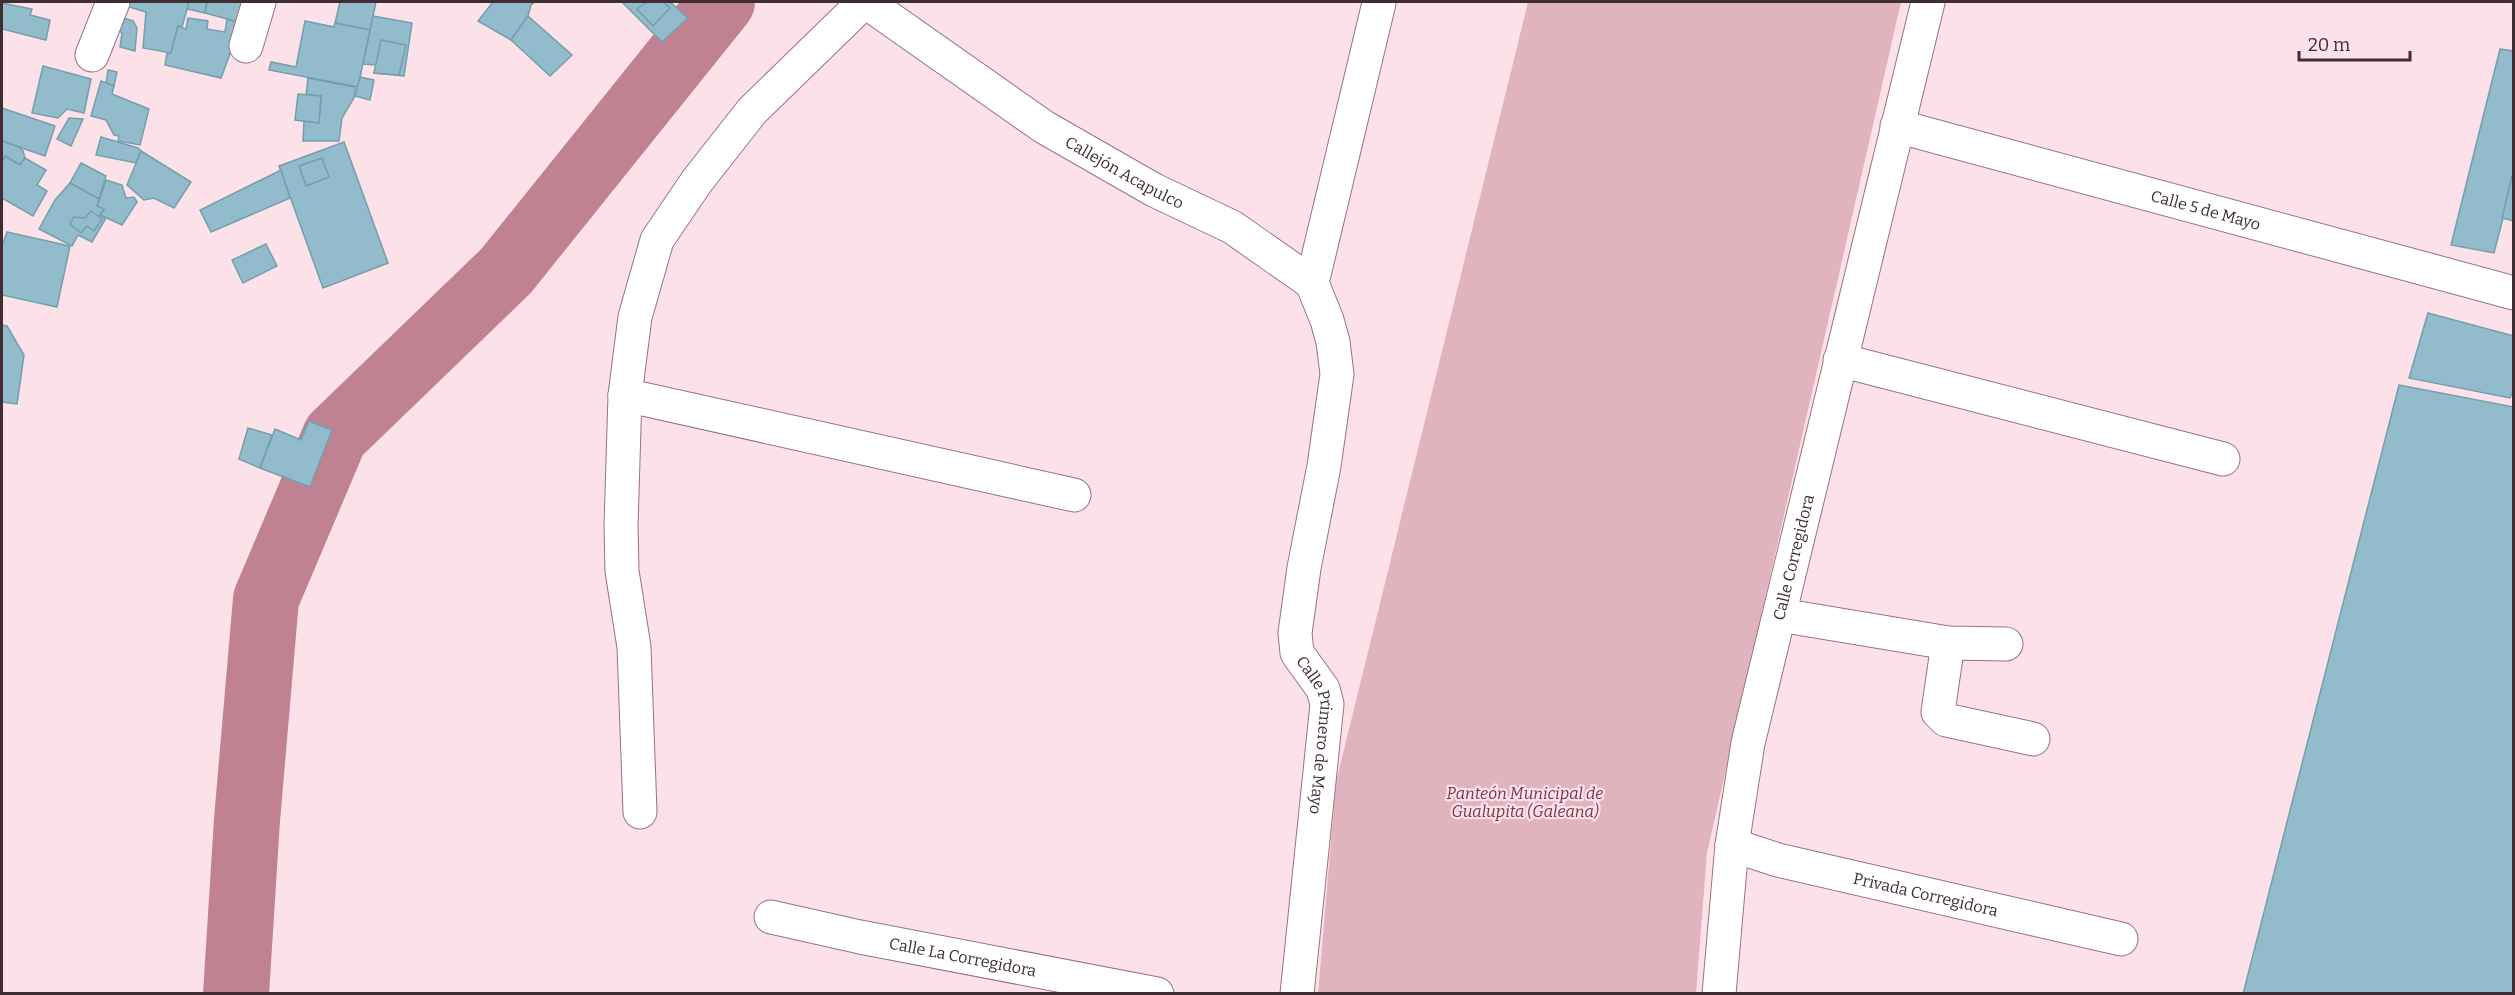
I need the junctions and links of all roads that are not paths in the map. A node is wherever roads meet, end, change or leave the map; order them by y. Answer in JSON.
{"nodes":[{"id":1,"x":113,"y":2,"type":"edge"},
{"id":2,"x":259,"y":2,"type":"edge"},
{"id":3,"x":865,"y":2,"type":"edge"},
{"id":4,"x":1928,"y":2,"type":"edge"},
{"id":5,"x":1379,"y":3,"type":"edge"},
{"id":6,"x":246,"y":46,"type":"dead end"},
{"id":7,"x":92,"y":56,"type":"dead end"},
{"id":8,"x":1897,"y":126,"type":"junction"},
{"id":9,"x":1312,"y":283,"type":"junction"},
{"id":10,"x":2514,"y":293,"type":"edge"},
{"id":11,"x":1840,"y":360,"type":"junction"},
{"id":12,"x":625,"y":395,"type":"junction"},
{"id":13,"x":2223,"y":459,"type":"dead end"},
{"id":14,"x":1074,"y":495,"type":"dead end"},
{"id":15,"x":1780,"y":615,"type":"junction"},
{"id":16,"x":1948,"y":643,"type":"junction"},
{"id":17,"x":2006,"y":644,"type":"dead end"},
{"id":18,"x":2033,"y":739,"type":"dead end"},
{"id":19,"x":640,"y":812,"type":"dead end"},
{"id":20,"x":1732,"y":845,"type":"junction"},
{"id":21,"x":771,"y":917,"type":"dead end"},
{"id":22,"x":2121,"y":939,"type":"dead end"},
{"id":23,"x":1157,"y":993,"type":"edge"},
{"id":24,"x":1297,"y":993,"type":"edge"},
{"id":25,"x":1719,"y":993,"type":"edge"}],
"edges":[{"from":1,"to":7,"type":"street"},
{"from":2,"to":6,"type":"street"},
{"from":3,"to":9,"type":"street","name":"Callejón Acapulco"},
{"from":3,"to":12,"type":"street"},
{"from":4,"to":8,"type":"street"},
{"from":5,"to":9,"type":"street"},
{"from":8,"to":10,"type":"street","name":"Calle 5 de Mayo"},
{"from":8,"to":11,"type":"street","name":"Calle Corregidora"},
{"from":9,"to":24,"type":"street","name":"Calle Primero de Mayo"},
{"from":11,"to":13,"type":"street"},
{"from":11,"to":15,"type":"street","name":"Calle Corregidora"},
{"from":12,"to":14,"type":"street"},
{"from":12,"to":19,"type":"street"},
{"from":15,"to":16,"type":"street"},
{"from":15,"to":20,"type":"street","name":"Calle Corregidora"},
{"from":16,"to":17,"type":"street"},
{"from":16,"to":18,"type":"street"},
{"from":20,"to":22,"type":"street","name":"Privada Corregidora"},
{"from":20,"to":25,"type":"street","name":"Calle Corregidora"},
{"from":21,"to":23,"type":"street","name":"Calle La Corregidora"}]}
